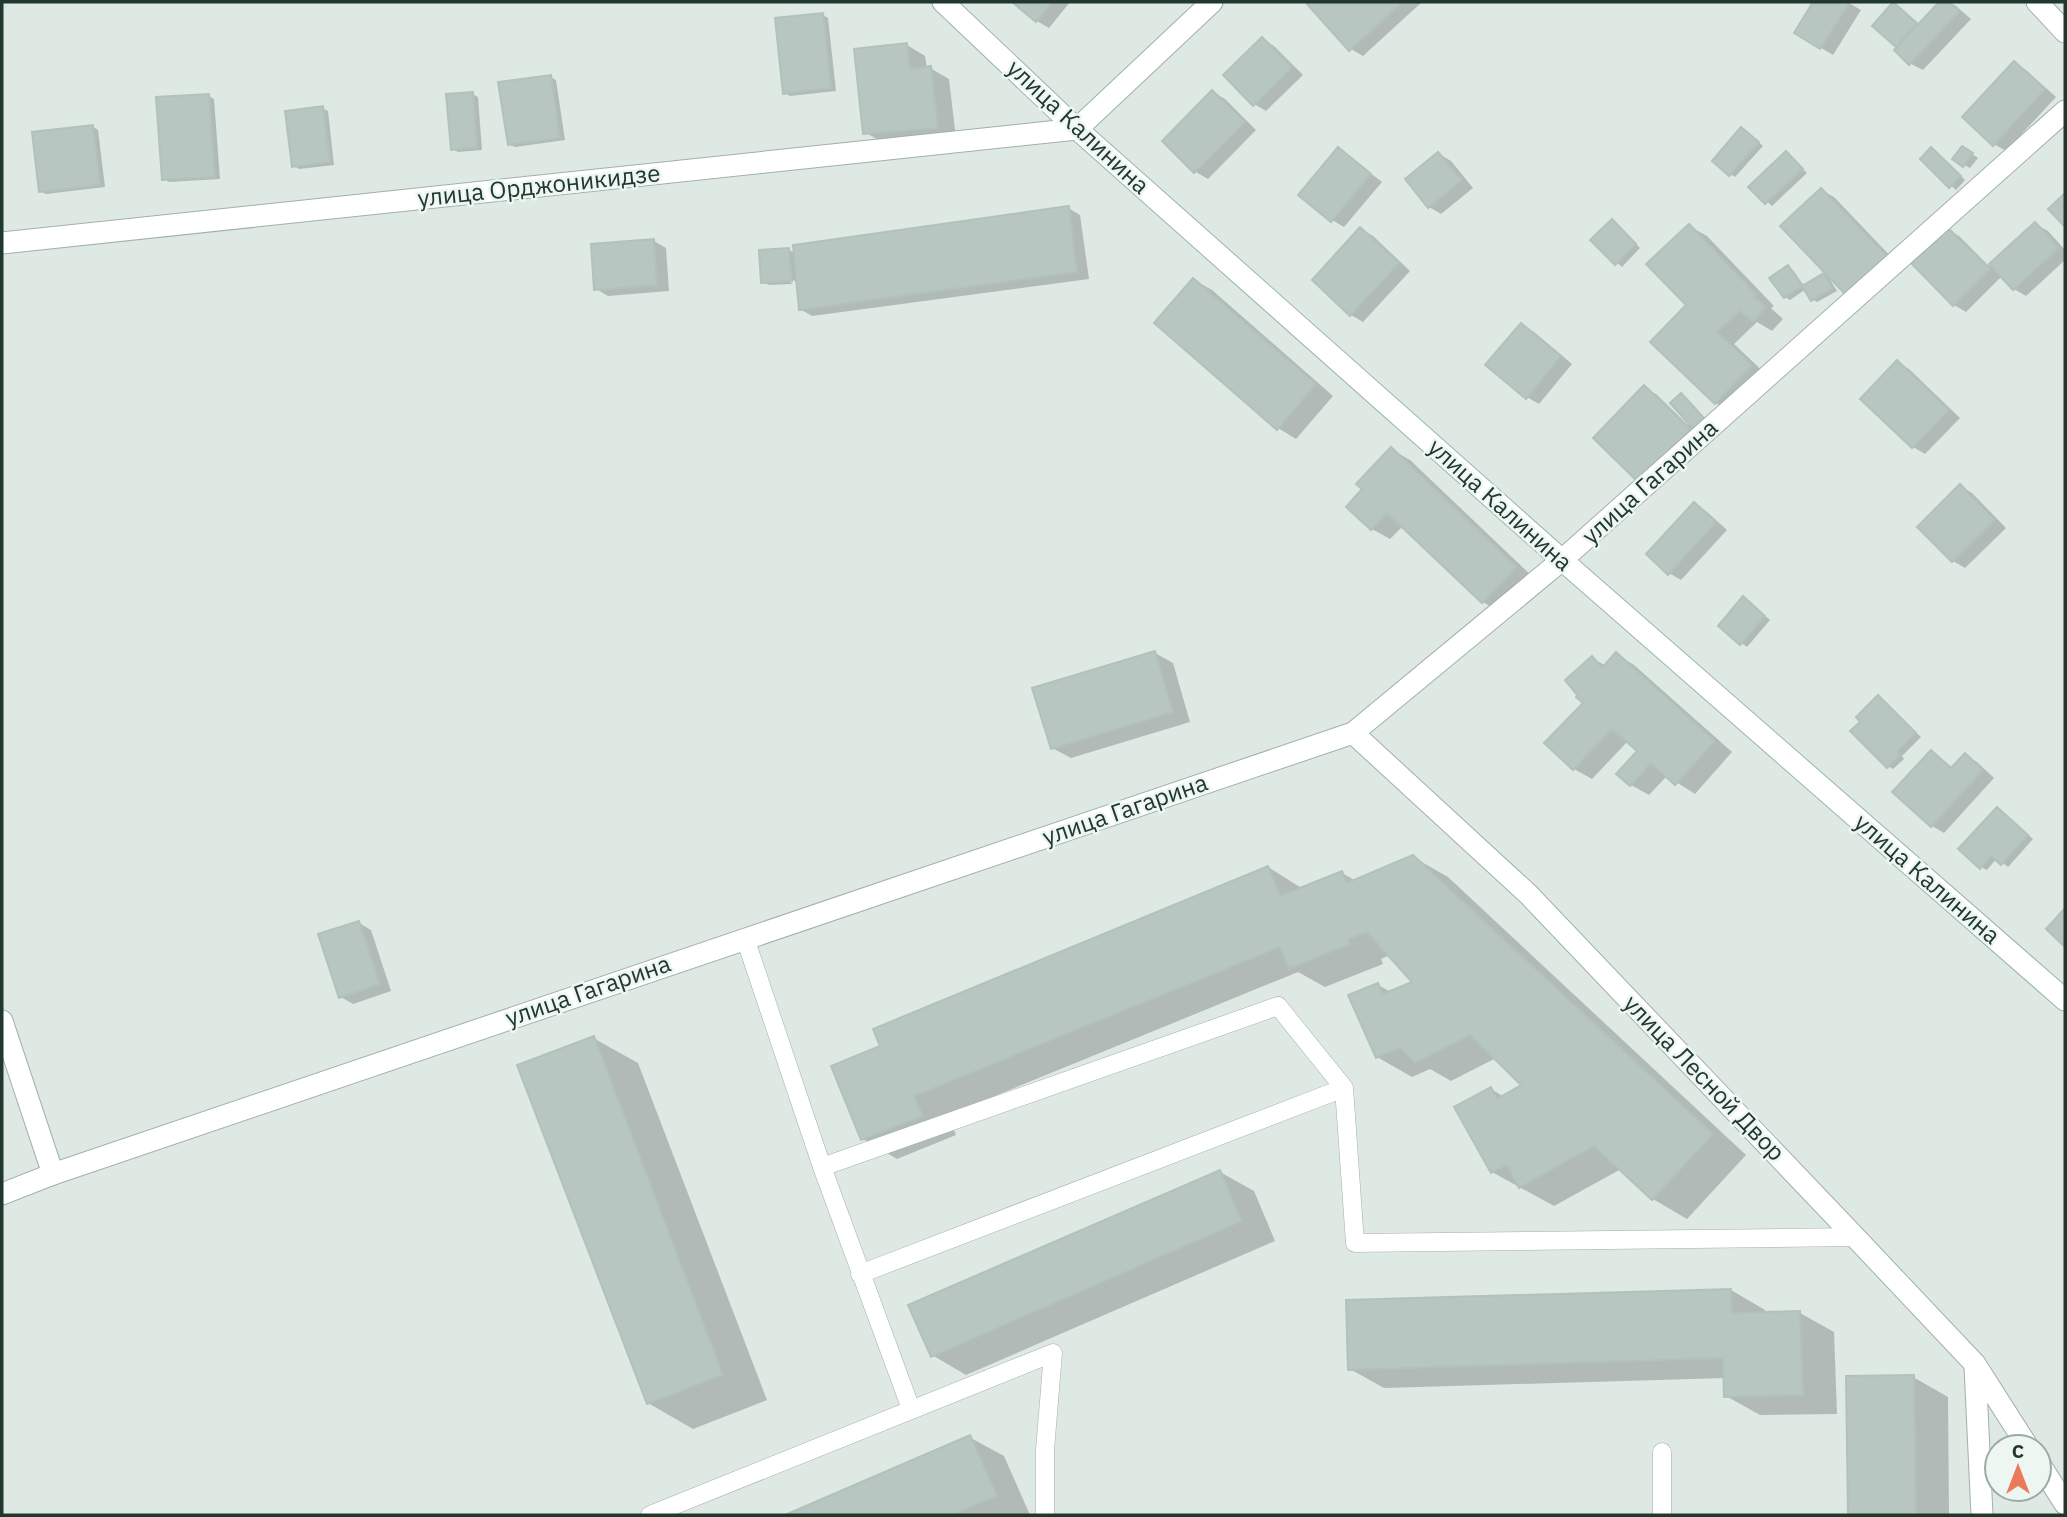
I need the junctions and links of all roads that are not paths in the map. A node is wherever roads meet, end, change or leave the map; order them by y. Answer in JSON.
{"nodes":[{"id":1,"x":943,"y":2,"type":"edge"},
{"id":2,"x":1212,"y":2,"type":"edge"},
{"id":3,"x":2036,"y":2,"type":"edge"},
{"id":4,"x":2065,"y":32,"type":"edge"},
{"id":5,"x":2065,"y":111,"type":"edge"},
{"id":6,"x":1077,"y":129,"type":"junction"},
{"id":7,"x":2,"y":243,"type":"edge"},
{"id":8,"x":1562,"y":560,"type":"junction"},
{"id":9,"x":1353,"y":733,"type":"junction"},
{"id":10,"x":745,"y":938,"type":"junction"},
{"id":11,"x":2065,"y":1000,"type":"edge"},
{"id":12,"x":2,"y":1021,"type":"edge"},
{"id":13,"x":1344,"y":1088,"type":"junction"},
{"id":14,"x":821,"y":1167,"type":"junction"},
{"id":15,"x":53,"y":1174,"type":"junction"},
{"id":16,"x":2,"y":1194,"type":"edge"},
{"id":17,"x":1855,"y":1237,"type":"junction"},
{"id":18,"x":860,"y":1274,"type":"junction"},
{"id":19,"x":1975,"y":1364,"type":"junction"},
{"id":20,"x":911,"y":1409,"type":"junction"},
{"id":21,"x":2019,"y":1433,"type":"edge"},
{"id":22,"x":1662,"y":1452,"type":"dead end"},
{"id":23,"x":2053,"y":1485,"type":"edge"},
{"id":24,"x":2065,"y":1504,"type":"edge"},
{"id":25,"x":650,"y":1515,"type":"edge"},
{"id":26,"x":1045,"y":1515,"type":"edge"},
{"id":27,"x":1662,"y":1515,"type":"edge"},
{"id":28,"x":1982,"y":1515,"type":"edge"}],
"edges":[{"from":1,"to":6,"type":"street","name":"улица Калинина"},
{"from":2,"to":6,"type":"street"},
{"from":3,"to":4,"type":"street"},
{"from":5,"to":8,"type":"street","name":"улица Гагарина"},
{"from":6,"to":7,"type":"street","name":"улица Орджоникидзе"},
{"from":6,"to":8,"type":"street","name":"улица Калинина"},
{"from":8,"to":9,"type":"street","name":"улица Гагарина"},
{"from":8,"to":11,"type":"street","name":"улица Калинина"},
{"from":9,"to":10,"type":"street","name":"улица Гагарина"},
{"from":9,"to":17,"type":"street","name":"улица Лесной Двор"},
{"from":10,"to":14,"type":"lane"},
{"from":10,"to":15,"type":"street","name":"улица Гагарина"},
{"from":12,"to":15,"type":"street"},
{"from":13,"to":14,"type":"lane"},
{"from":13,"to":17,"type":"lane"},
{"from":13,"to":18,"type":"lane"},
{"from":14,"to":18,"type":"lane"},
{"from":15,"to":16,"type":"street","name":"улица Гагарина"},
{"from":17,"to":19,"type":"street","name":"улица Лесной Двор"},
{"from":18,"to":20,"type":"lane"},
{"from":19,"to":21,"type":"street","name":"улица Лесной Двор"},
{"from":19,"to":28,"type":"street"},
{"from":20,"to":25,"type":"lane"},
{"from":20,"to":26,"type":"lane"},
{"from":22,"to":27,"type":"lane"},
{"from":23,"to":24,"type":"street"}]}
